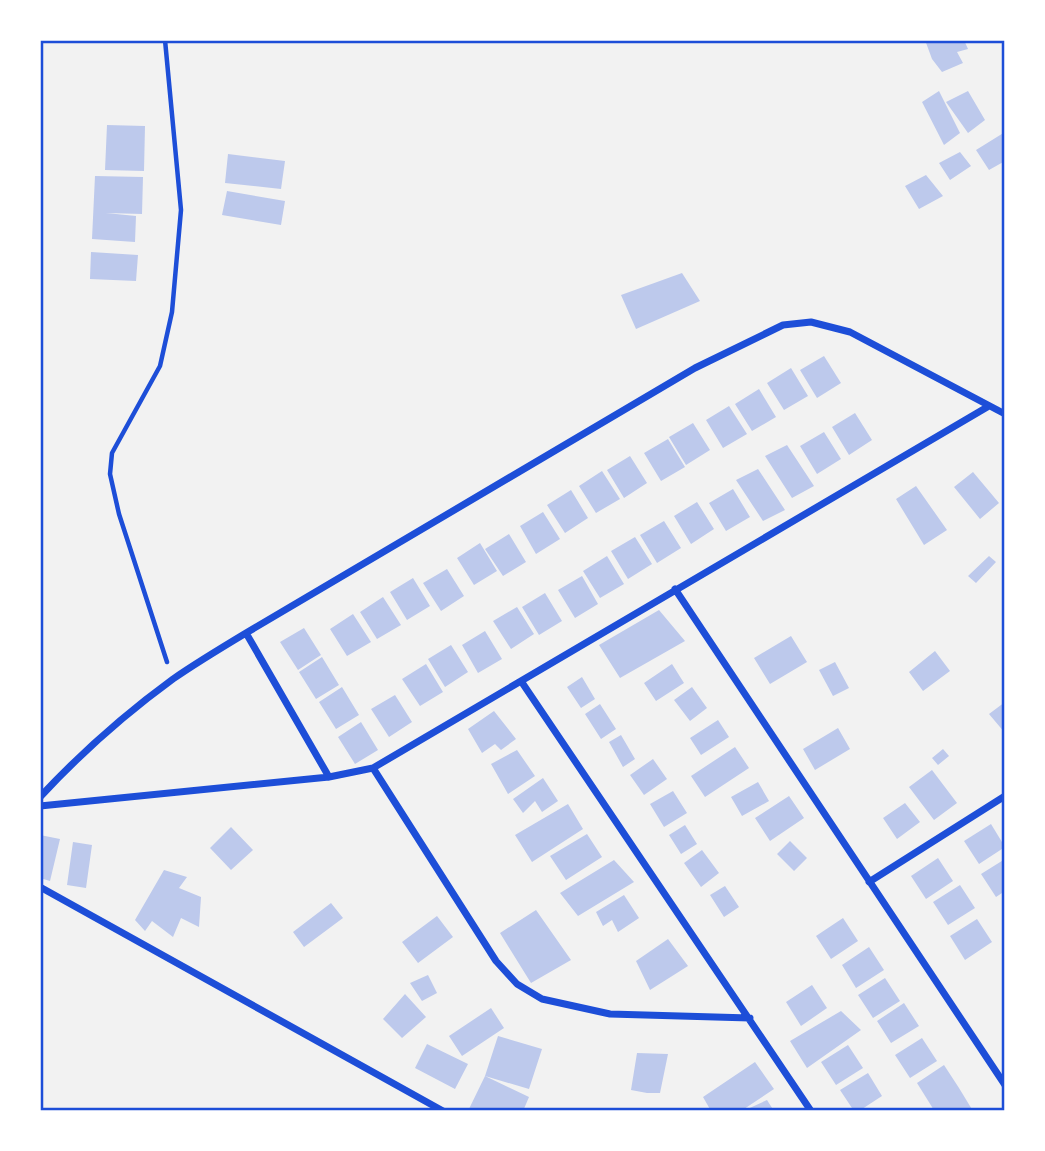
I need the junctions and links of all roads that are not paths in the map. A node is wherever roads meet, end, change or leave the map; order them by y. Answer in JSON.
{"nodes":[{"id":1,"x":989,"y":406,"type":"junction"},
{"id":2,"x":1005,"y":414,"type":"edge"},
{"id":3,"x":675,"y":589,"type":"junction"},
{"id":4,"x":246,"y":633,"type":"junction"},
{"id":5,"x":521,"y":681,"type":"junction"},
{"id":6,"x":373,"y":768,"type":"junction"},
{"id":7,"x":329,"y":777,"type":"junction"},
{"id":8,"x":1005,"y":796,"type":"edge"},
{"id":9,"x":40,"y":797,"type":"edge"},
{"id":10,"x":40,"y":806,"type":"edge"},
{"id":11,"x":869,"y":882,"type":"junction"},
{"id":12,"x":40,"y":887,"type":"edge"},
{"id":13,"x":750,"y":1018,"type":"junction"},
{"id":14,"x":1005,"y":1085,"type":"edge"},
{"id":15,"x":443,"y":1111,"type":"edge"},
{"id":16,"x":811,"y":1111,"type":"edge"}],
"edges":[{"from":1,"to":2,"type":"street"},
{"from":1,"to":3,"type":"street"},
{"from":1,"to":4,"type":"street"},
{"from":3,"to":5,"type":"street"},
{"from":3,"to":11,"type":"street"},
{"from":4,"to":7,"type":"street"},
{"from":4,"to":9,"type":"street"},
{"from":5,"to":6,"type":"street"},
{"from":5,"to":13,"type":"street"},
{"from":6,"to":7,"type":"street"},
{"from":6,"to":13,"type":"street"},
{"from":7,"to":10,"type":"street"},
{"from":8,"to":11,"type":"street"},
{"from":11,"to":14,"type":"street"},
{"from":12,"to":15,"type":"street"},
{"from":13,"to":16,"type":"street"}]}
